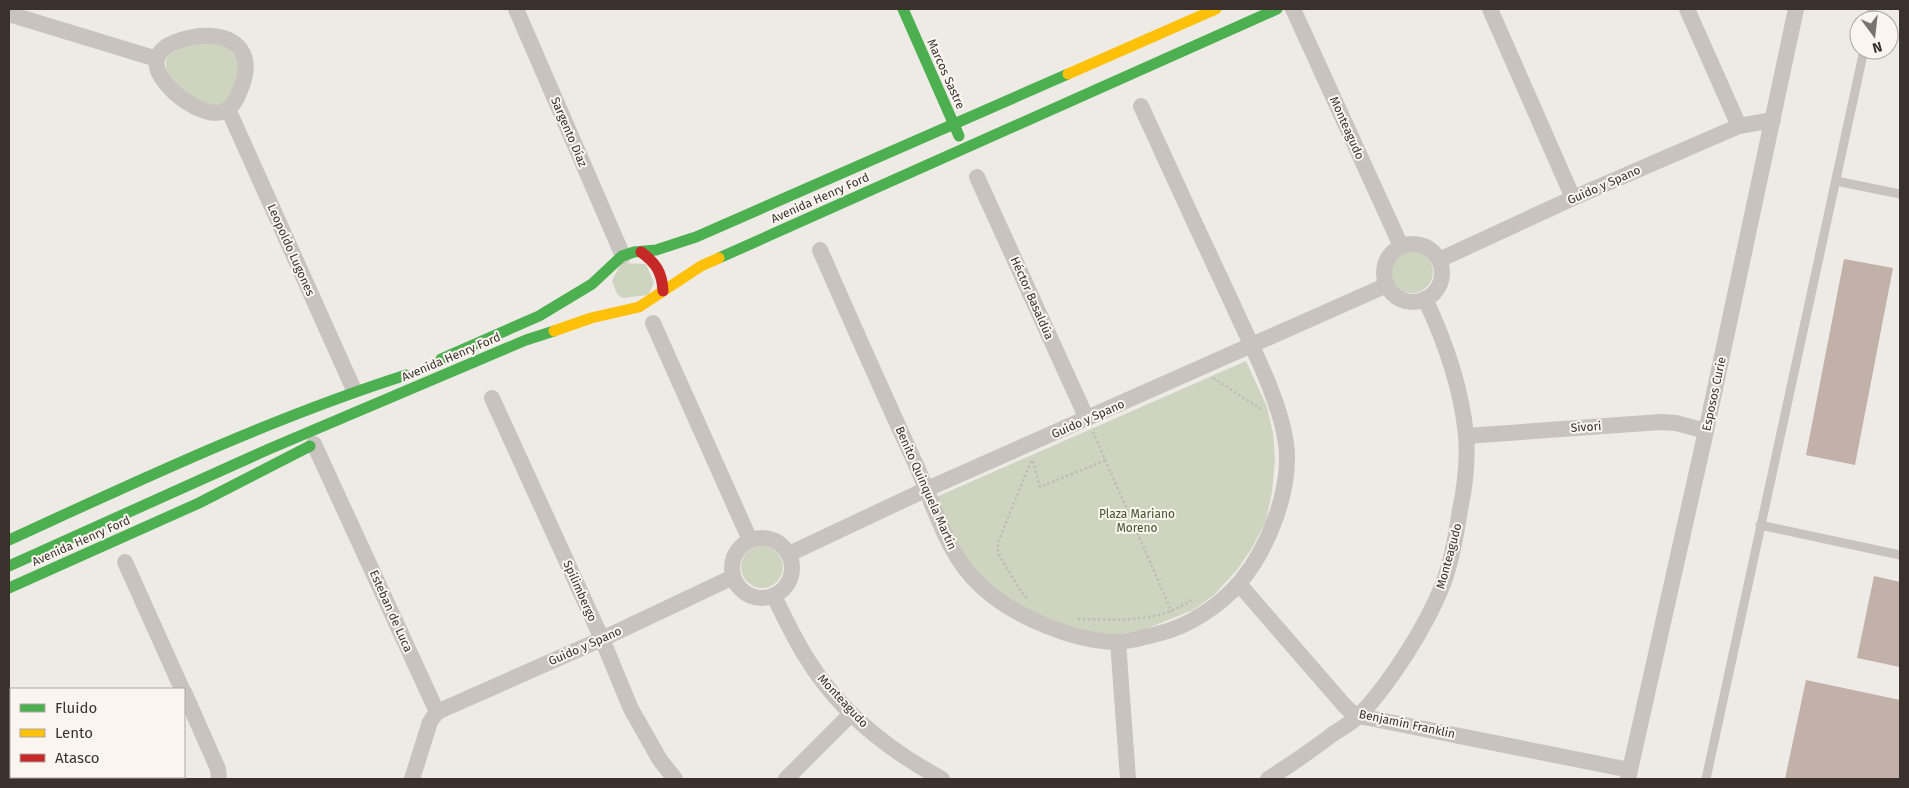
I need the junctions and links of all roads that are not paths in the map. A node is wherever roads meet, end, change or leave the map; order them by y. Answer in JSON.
{"nodes":[{"id":1,"x":516,"y":9,"type":"edge"},
{"id":2,"x":903,"y":9,"type":"edge"},
{"id":3,"x":1216,"y":9,"type":"edge"},
{"id":4,"x":1277,"y":9,"type":"edge"},
{"id":5,"x":1293,"y":9,"type":"edge"},
{"id":6,"x":1490,"y":9,"type":"edge"},
{"id":7,"x":1686,"y":9,"type":"edge"},
{"id":8,"x":1796,"y":9,"type":"edge"},
{"id":9,"x":9,"y":14,"type":"edge"},
{"id":10,"x":157,"y":59,"type":"junction"},
{"id":11,"x":1862,"y":60,"type":"edge"},
{"id":12,"x":1141,"y":106,"type":"dead end"},
{"id":13,"x":228,"y":109,"type":"junction"},
{"id":14,"x":1773,"y":120,"type":"junction"},
{"id":15,"x":953,"y":123,"type":"junction"},
{"id":16,"x":1740,"y":126,"type":"junction"},
{"id":17,"x":965,"y":149,"type":"junction"},
{"id":18,"x":977,"y":177,"type":"dead end"},
{"id":19,"x":1836,"y":181,"type":"junction"},
{"id":20,"x":1900,"y":194,"type":"edge"},
{"id":21,"x":1573,"y":198,"type":"junction"},
{"id":22,"x":1401,"y":246,"type":"junction"},
{"id":23,"x":820,"y":250,"type":"dead end"},
{"id":24,"x":641,"y":252,"type":"junction"},
{"id":25,"x":623,"y":256,"type":"junction"},
{"id":26,"x":1439,"y":260,"type":"junction"},
{"id":27,"x":604,"y":273,"type":"junction"},
{"id":28,"x":1387,"y":286,"type":"junction"},
{"id":29,"x":604,"y":288,"type":"dead end"},
{"id":30,"x":663,"y":292,"type":"junction"},
{"id":31,"x":1424,"y":299,"type":"junction"},
{"id":32,"x":611,"y":300,"type":"dead end"},
{"id":33,"x":626,"y":308,"type":"junction"},
{"id":34,"x":653,"y":323,"type":"dead end"},
{"id":35,"x":1252,"y":346,"type":"junction"},
{"id":36,"x":433,"y":362,"type":"dead end"},
{"id":37,"x":354,"y":390,"type":"junction"},
{"id":38,"x":492,"y":398,"type":"dead end"},
{"id":39,"x":375,"y":405,"type":"junction"},
{"id":40,"x":1087,"y":419,"type":"junction"},
{"id":41,"x":1706,"y":431,"type":"junction"},
{"id":42,"x":1466,"y":436,"type":"junction"},
{"id":43,"x":314,"y":444,"type":"junction"},
{"id":44,"x":269,"y":449,"type":"junction"},
{"id":45,"x":927,"y":489,"type":"junction"},
{"id":46,"x":1760,"y":525,"type":"junction"},
{"id":47,"x":9,"y":540,"type":"edge"},
{"id":48,"x":750,"y":540,"type":"junction"},
{"id":49,"x":789,"y":554,"type":"junction"},
{"id":50,"x":1900,"y":555,"type":"edge"},
{"id":51,"x":125,"y":562,"type":"dead end"},
{"id":52,"x":9,"y":566,"type":"edge"},
{"id":53,"x":732,"y":577,"type":"junction"},
{"id":54,"x":1239,"y":584,"type":"junction"},
{"id":55,"x":9,"y":588,"type":"edge"},
{"id":56,"x":774,"y":596,"type":"junction"},
{"id":57,"x":602,"y":640,"type":"junction"},
{"id":58,"x":1118,"y":642,"type":"junction"},
{"id":59,"x":182,"y":688,"type":"edge"},
{"id":60,"x":185,"y":695,"type":"edge"},
{"id":61,"x":436,"y":712,"type":"junction"},
{"id":62,"x":851,"y":714,"type":"junction"},
{"id":63,"x":1359,"y":716,"type":"junction"},
{"id":64,"x":1628,"y":775,"type":"edge"},
{"id":65,"x":219,"y":779,"type":"edge"},
{"id":66,"x":412,"y":779,"type":"edge"},
{"id":67,"x":675,"y":779,"type":"edge"},
{"id":68,"x":786,"y":779,"type":"edge"},
{"id":69,"x":942,"y":779,"type":"edge"},
{"id":70,"x":1128,"y":779,"type":"edge"},
{"id":71,"x":1268,"y":779,"type":"edge"},
{"id":72,"x":1706,"y":779,"type":"edge"}],
"edges":[{"from":1,"to":25,"type":"street","name":"Sargento Díaz"},
{"from":2,"to":15,"type":"main road","name":"Marcos Sastre"},
{"from":3,"to":15,"type":"main road","name":"Avenida Henry Ford"},
{"from":4,"to":17,"type":"main road","name":"Avenida Henry Ford"},
{"from":5,"to":22,"type":"street","name":"Monteagudo"},
{"from":6,"to":21,"type":"street"},
{"from":7,"to":16,"type":"street"},
{"from":8,"to":14,"type":"street","name":"Esposos Curie"},
{"from":9,"to":10,"type":"street"},
{"from":10,"to":13,"type":"street"},
{"from":10,"to":13,"type":"street"},
{"from":11,"to":19,"type":"lane"},
{"from":12,"to":35,"type":"street","name":"Benito Quinquela Martín"},
{"from":13,"to":37,"type":"street","name":"Leopoldo Lugones"},
{"from":14,"to":16,"type":"street","name":"Guido y Spano"},
{"from":14,"to":41,"type":"street","name":"Esposos Curie"},
{"from":15,"to":17,"type":"main road","name":"Marcos Sastre"},
{"from":15,"to":24,"type":"main road","name":"Avenida Henry Ford"},
{"from":16,"to":21,"type":"street","name":"Guido y Spano"},
{"from":17,"to":30,"type":"main road","name":"Avenida Henry Ford"},
{"from":18,"to":40,"type":"street","name":"Héctor Basaldúa"},
{"from":19,"to":20,"type":"lane"},
{"from":19,"to":46,"type":"lane"},
{"from":21,"to":26,"type":"street","name":"Guido y Spano"},
{"from":22,"to":26,"type":"street"},
{"from":22,"to":28,"type":"street"},
{"from":23,"to":45,"type":"street","name":"Benito Quinquela Martín"},
{"from":24,"to":25,"type":"main road","name":"Avenida Henry Ford"},
{"from":24,"to":30,"type":"main road"},
{"from":25,"to":27,"type":"main road","name":"Avenida Henry Ford"},
{"from":26,"to":31,"type":"street"},
{"from":27,"to":29,"type":"main road"},
{"from":27,"to":36,"type":"main road","name":"Avenida Henry Ford"},
{"from":28,"to":31,"type":"street"},
{"from":28,"to":35,"type":"street","name":"Guido y Spano"},
{"from":30,"to":33,"type":"main road","name":"Avenida Henry Ford"},
{"from":31,"to":42,"type":"street","name":"Monteagudo"},
{"from":32,"to":33,"type":"main road"},
{"from":33,"to":39,"type":"main road","name":"Avenida Henry Ford"},
{"from":34,"to":48,"type":"street"},
{"from":35,"to":40,"type":"street","name":"Guido y Spano"},
{"from":35,"to":54,"type":"street","name":"Benito Quinquela Martín"},
{"from":37,"to":44,"type":"main road","name":"Avenida Henry Ford"},
{"from":37,"to":47,"type":"main road","name":"Avenida Henry Ford"},
{"from":38,"to":57,"type":"street","name":"Spilimbergo"},
{"from":39,"to":43,"type":"main road","name":"Avenida Henry Ford"},
{"from":39,"to":44,"type":"main road","name":"Avenida Henry Ford"},
{"from":40,"to":45,"type":"street","name":"Guido y Spano"},
{"from":41,"to":42,"type":"street","name":"Sívori"},
{"from":41,"to":64,"type":"street","name":"Esposos Curie"},
{"from":42,"to":63,"type":"street","name":"Monteagudo"},
{"from":43,"to":55,"type":"main road","name":"Avenida Henry Ford"},
{"from":43,"to":61,"type":"street","name":"Esteban de Luca"},
{"from":44,"to":52,"type":"main road","name":"Avenida Henry Ford"},
{"from":45,"to":49,"type":"street","name":"Guido y Spano"},
{"from":45,"to":58,"type":"street","name":"Benito Quinquela Martín"},
{"from":46,"to":50,"type":"lane"},
{"from":46,"to":72,"type":"lane"},
{"from":48,"to":49,"type":"street"},
{"from":48,"to":53,"type":"street"},
{"from":49,"to":56,"type":"street"},
{"from":51,"to":59,"type":"street"},
{"from":53,"to":56,"type":"street"},
{"from":53,"to":57,"type":"street","name":"Guido y Spano"},
{"from":54,"to":58,"type":"street","name":"Benito Quinquela Martín"},
{"from":54,"to":63,"type":"street","name":"Benjamín Franklin"},
{"from":56,"to":62,"type":"street","name":"Monteagudo"},
{"from":57,"to":61,"type":"street","name":"Guido y Spano"},
{"from":57,"to":67,"type":"street","name":"Spilimbergo"},
{"from":58,"to":70,"type":"street"},
{"from":60,"to":65,"type":"street"},
{"from":61,"to":66,"type":"street"},
{"from":62,"to":68,"type":"street"},
{"from":62,"to":69,"type":"street","name":"Monteagudo"},
{"from":63,"to":64,"type":"street","name":"Benjamín Franklin"},
{"from":63,"to":71,"type":"street","name":"Monteagudo"}]}
